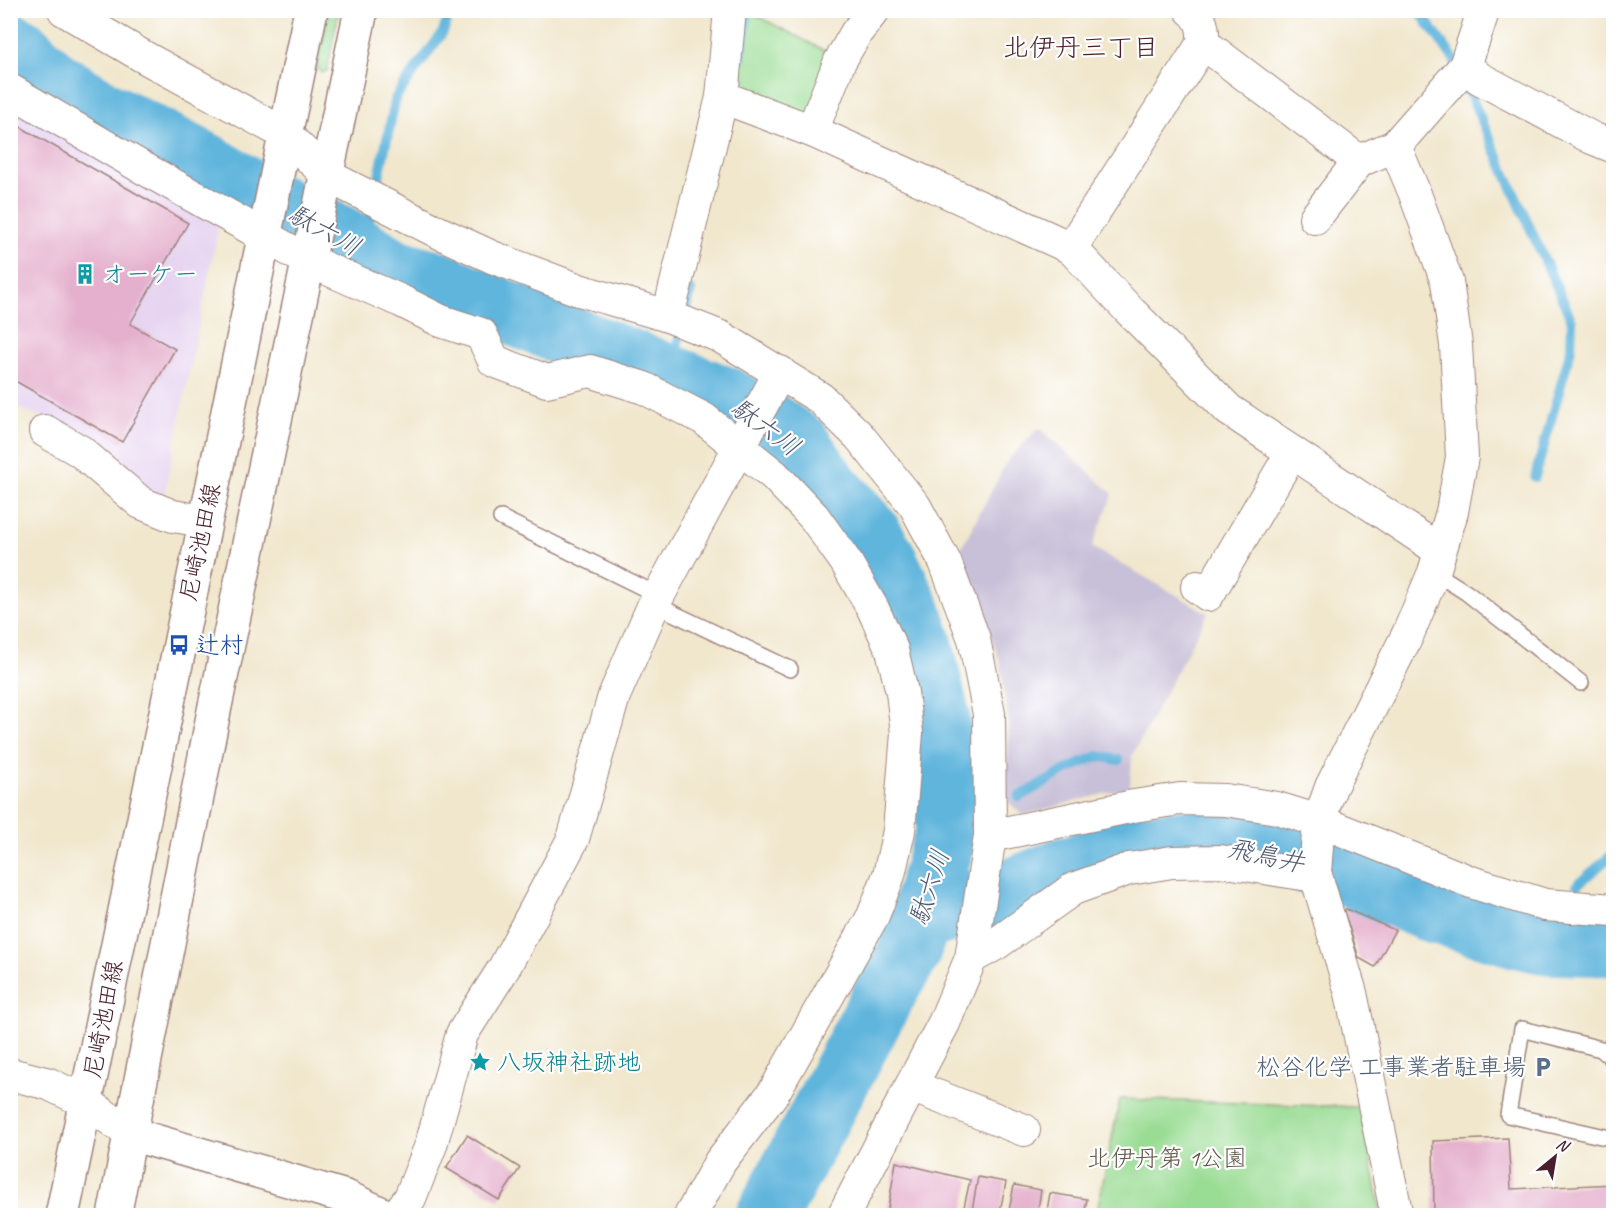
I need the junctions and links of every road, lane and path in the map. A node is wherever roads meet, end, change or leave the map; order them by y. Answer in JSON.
{"nodes":[{"id":1,"x":64,"y":10,"type":"edge"},
{"id":2,"x":311,"y":10,"type":"edge"},
{"id":3,"x":361,"y":10,"type":"edge"},
{"id":4,"x":730,"y":10,"type":"edge"},
{"id":5,"x":874,"y":10,"type":"edge"},
{"id":6,"x":1191,"y":10,"type":"edge"},
{"id":7,"x":1505,"y":10,"type":"edge"},
{"id":8,"x":1479,"y":22,"type":"edge"},
{"id":9,"x":1203,"y":43,"type":"junction"},
{"id":10,"x":1465,"y":66,"type":"junction"},
{"id":11,"x":10,"y":90,"type":"edge"},
{"id":12,"x":722,"y":97,"type":"junction"},
{"id":13,"x":812,"y":131,"type":"junction"},
{"id":14,"x":285,"y":134,"type":"junction"},
{"id":15,"x":1395,"y":146,"type":"junction"},
{"id":16,"x":1614,"y":147,"type":"edge"},
{"id":17,"x":1359,"y":161,"type":"junction"},
{"id":18,"x":328,"y":176,"type":"junction"},
{"id":19,"x":1316,"y":218,"type":"dead end"},
{"id":20,"x":264,"y":236,"type":"junction"},
{"id":21,"x":1071,"y":248,"type":"junction"},
{"id":22,"x":309,"y":261,"type":"junction"},
{"id":23,"x":668,"y":316,"type":"junction"},
{"id":24,"x":780,"y":372,"type":"junction"},
{"id":25,"x":45,"y":431,"type":"dead end"},
{"id":26,"x":738,"y":447,"type":"junction"},
{"id":27,"x":1292,"y":452,"type":"junction"},
{"id":28,"x":501,"y":518,"type":"dead end"},
{"id":29,"x":204,"y":521,"type":"junction"},
{"id":30,"x":1437,"y":561,"type":"junction"},
{"id":31,"x":1206,"y":594,"type":"dead end"},
{"id":32,"x":656,"y":600,"type":"junction"},
{"id":33,"x":789,"y":669,"type":"dead end"},
{"id":34,"x":1581,"y":683,"type":"dead end"},
{"id":35,"x":1318,"y":830,"type":"junction"},
{"id":36,"x":988,"y":849,"type":"junction"},
{"id":37,"x":1315,"y":874,"type":"junction"},
{"id":38,"x":1614,"y":910,"type":"edge"},
{"id":39,"x":973,"y":947,"type":"junction"},
{"id":40,"x":1614,"y":1060,"type":"edge"},
{"id":41,"x":10,"y":1074,"type":"edge"},
{"id":42,"x":911,"y":1086,"type":"junction"},
{"id":43,"x":86,"y":1102,"type":"junction"},
{"id":44,"x":1024,"y":1130,"type":"dead end"},
{"id":45,"x":131,"y":1134,"type":"junction"},
{"id":46,"x":1614,"y":1139,"type":"edge"},
{"id":47,"x":62,"y":1215,"type":"edge"},
{"id":48,"x":114,"y":1215,"type":"edge"},
{"id":49,"x":386,"y":1215,"type":"edge"},
{"id":50,"x":396,"y":1215,"type":"edge"},
{"id":51,"x":690,"y":1215,"type":"edge"},
{"id":52,"x":843,"y":1215,"type":"edge"},
{"id":53,"x":1397,"y":1215,"type":"edge"}],
"edges":[{"from":1,"to":14,"type":"street"},
{"from":2,"to":14,"type":"main road","name":"尼崎池田線"},
{"from":3,"to":18,"type":"main road","name":"尼崎池田線"},
{"from":4,"to":12,"type":"street"},
{"from":5,"to":13,"type":"street"},
{"from":6,"to":9,"type":"street"},
{"from":7,"to":8,"type":"street"},
{"from":8,"to":10,"type":"street"},
{"from":9,"to":17,"type":"street"},
{"from":9,"to":21,"type":"street"},
{"from":10,"to":15,"type":"street"},
{"from":10,"to":16,"type":"street"},
{"from":11,"to":20,"type":"street"},
{"from":12,"to":13,"type":"street"},
{"from":12,"to":23,"type":"street"},
{"from":13,"to":21,"type":"street"},
{"from":14,"to":18,"type":"street"},
{"from":14,"to":20,"type":"main road","name":"尼崎池田線"},
{"from":15,"to":17,"type":"street"},
{"from":15,"to":30,"type":"street"},
{"from":17,"to":19,"type":"street"},
{"from":18,"to":22,"type":"main road","name":"尼崎池田線"},
{"from":18,"to":23,"type":"street"},
{"from":20,"to":22,"type":"street"},
{"from":20,"to":29,"type":"main road","name":"尼崎池田線"},
{"from":21,"to":27,"type":"street"},
{"from":22,"to":26,"type":"street"},
{"from":22,"to":45,"type":"main road","name":"尼崎池田線"},
{"from":23,"to":24,"type":"street"},
{"from":24,"to":26,"type":"street"},
{"from":24,"to":36,"type":"street"},
{"from":25,"to":29,"type":"street"},
{"from":26,"to":32,"type":"street"},
{"from":26,"to":51,"type":"street"},
{"from":27,"to":30,"type":"street"},
{"from":27,"to":31,"type":"street"},
{"from":28,"to":32,"type":"lane"},
{"from":29,"to":43,"type":"main road","name":"尼崎池田線"},
{"from":30,"to":34,"type":"lane"},
{"from":30,"to":35,"type":"street"},
{"from":32,"to":33,"type":"lane"},
{"from":32,"to":50,"type":"street"},
{"from":35,"to":36,"type":"street"},
{"from":35,"to":37,"type":"street"},
{"from":35,"to":38,"type":"street"},
{"from":36,"to":39,"type":"street"},
{"from":37,"to":39,"type":"street"},
{"from":37,"to":53,"type":"street"},
{"from":39,"to":42,"type":"street"},
{"from":40,"to":46,"type":"lane"},
{"from":41,"to":43,"type":"street"},
{"from":42,"to":44,"type":"street"},
{"from":42,"to":52,"type":"street"},
{"from":43,"to":45,"type":"street"},
{"from":43,"to":47,"type":"main road","name":"尼崎池田線"},
{"from":45,"to":48,"type":"main road","name":"尼崎池田線"},
{"from":45,"to":49,"type":"main road"}]}
